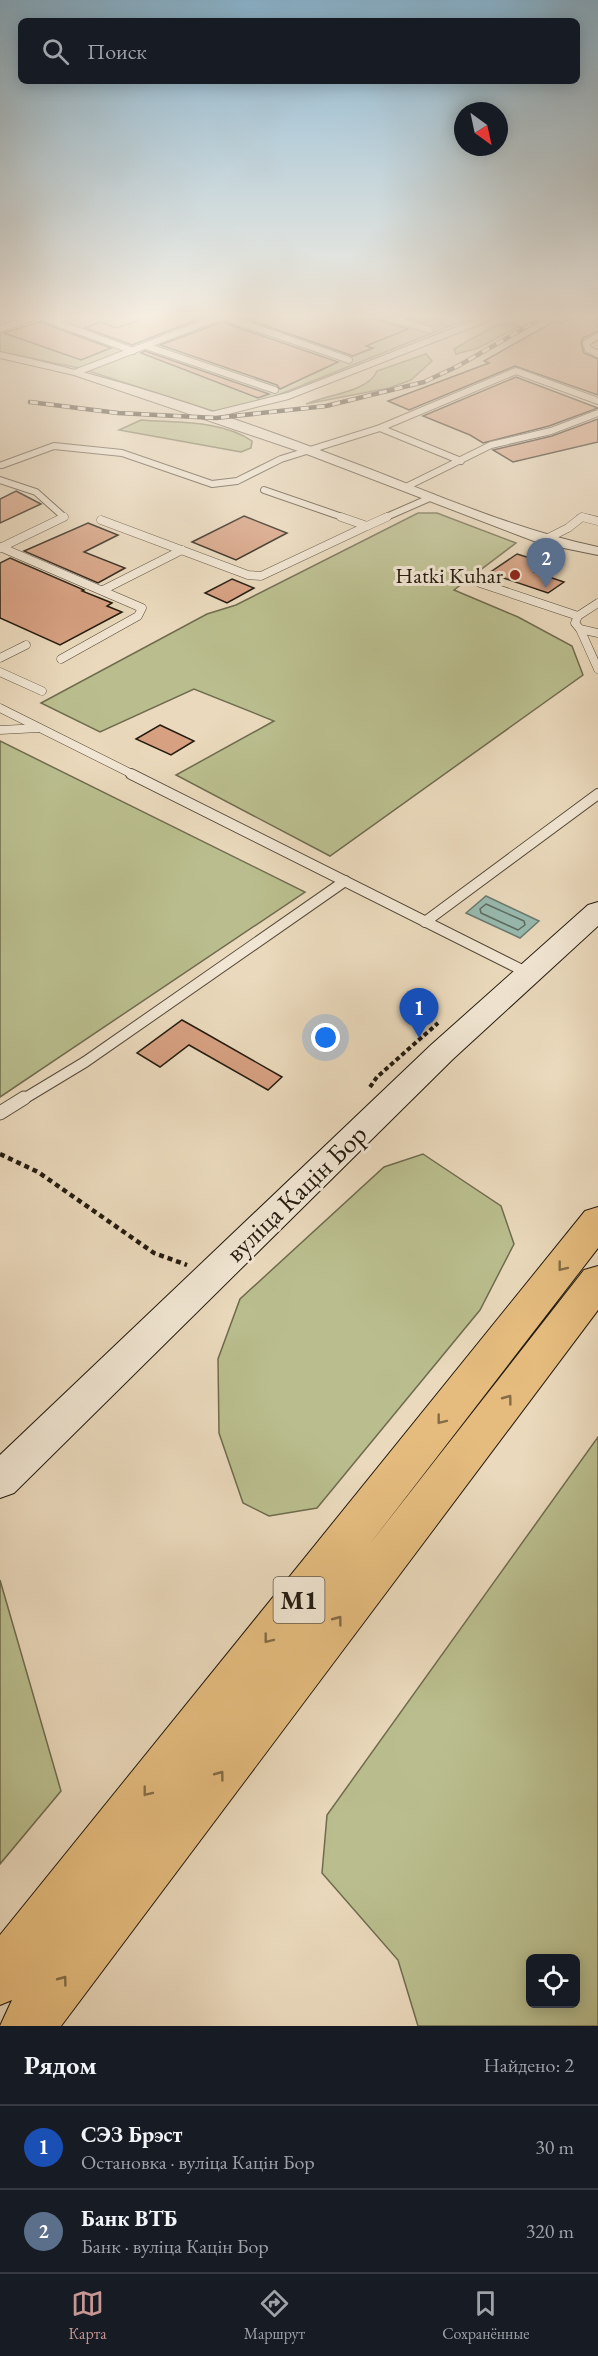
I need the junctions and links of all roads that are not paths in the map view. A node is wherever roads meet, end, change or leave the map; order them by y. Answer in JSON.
{"nodes":[{"id":1,"x":186,"y":409,"type":"edge"},
{"id":2,"x":249,"y":409,"type":"edge"},
{"id":3,"x":426,"y":409,"type":"edge"},
{"id":4,"x":598,"y":413,"type":"edge"},
{"id":5,"x":208,"y":416,"type":"junction"},
{"id":6,"x":380,"y":428,"type":"junction"},
{"id":7,"x":309,"y":450,"type":"junction"},
{"id":8,"x":461,"y":461,"type":"junction"},
{"id":9,"x":2,"y":465,"type":"dead end"},
{"id":10,"x":0,"y":480,"type":"edge"},
{"id":11,"x":406,"y":487,"type":"junction"},
{"id":12,"x":264,"y":490,"type":"dead end"},
{"id":13,"x":432,"y":496,"type":"junction"},
{"id":14,"x":101,"y":520,"type":"dead end"},
{"id":15,"x":598,"y":521,"type":"edge"},
{"id":16,"x":367,"y":526,"type":"junction"},
{"id":17,"x":544,"y":540,"type":"junction"},
{"id":18,"x":0,"y":547,"type":"edge"},
{"id":19,"x":182,"y":550,"type":"junction"},
{"id":20,"x":598,"y":551,"type":"edge"},
{"id":21,"x":480,"y":583,"type":"dead end"},
{"id":22,"x":103,"y":590,"type":"junction"},
{"id":23,"x":598,"y":603,"type":"edge"},
{"id":24,"x":578,"y":616,"type":"junction"},
{"id":25,"x":580,"y":629,"type":"junction"},
{"id":26,"x":598,"y":633,"type":"edge"},
{"id":27,"x":26,"y":645,"type":"dead end"},
{"id":28,"x":0,"y":658,"type":"edge"},
{"id":29,"x":61,"y":658,"type":"dead end"},
{"id":30,"x":598,"y":669,"type":"edge"},
{"id":31,"x":0,"y":672,"type":"edge"},
{"id":32,"x":42,"y":692,"type":"dead end"},
{"id":33,"x":0,"y":708,"type":"edge"},
{"id":34,"x":40,"y":728,"type":"junction"},
{"id":35,"x":0,"y":730,"type":"edge"},
{"id":36,"x":598,"y":794,"type":"edge"},
{"id":37,"x":345,"y":880,"type":"junction"},
{"id":38,"x":598,"y":911,"type":"edge"},
{"id":39,"x":425,"y":922,"type":"junction"},
{"id":40,"x":529,"y":973,"type":"junction"},
{"id":41,"x":0,"y":1113,"type":"edge"},
{"id":42,"x":598,"y":1221,"type":"edge"},
{"id":43,"x":598,"y":1281,"type":"edge"},
{"id":44,"x":0,"y":1481,"type":"edge"},
{"id":45,"x":0,"y":1978,"type":"edge"},
{"id":46,"x":27,"y":2026,"type":"edge"}],
"edges":[{"from":1,"to":5,"type":"street"},
{"from":2,"to":5,"type":"lane"},
{"from":3,"to":6,"type":"lane"},
{"from":4,"to":8,"type":"lane"},
{"from":5,"to":7,"type":"street"},
{"from":6,"to":7,"type":"lane"},
{"from":6,"to":8,"type":"lane"},
{"from":7,"to":9,"type":"lane"},
{"from":7,"to":11,"type":"street"},
{"from":8,"to":11,"type":"lane"},
{"from":10,"to":18,"type":"lane"},
{"from":11,"to":13,"type":"street"},
{"from":12,"to":16,"type":"lane"},
{"from":13,"to":16,"type":"lane"},
{"from":13,"to":17,"type":"street"},
{"from":14,"to":19,"type":"lane"},
{"from":15,"to":17,"type":"lane"},
{"from":16,"to":19,"type":"lane"},
{"from":17,"to":20,"type":"street"},
{"from":18,"to":22,"type":"lane"},
{"from":19,"to":22,"type":"lane"},
{"from":21,"to":24,"type":"lane"},
{"from":22,"to":29,"type":"lane"},
{"from":23,"to":24,"type":"lane"},
{"from":24,"to":25,"type":"lane"},
{"from":25,"to":26,"type":"lane"},
{"from":25,"to":30,"type":"lane"},
{"from":27,"to":28,"type":"lane"},
{"from":31,"to":32,"type":"lane"},
{"from":33,"to":34,"type":"lane"},
{"from":34,"to":35,"type":"lane"},
{"from":34,"to":37,"type":"lane"},
{"from":36,"to":39,"type":"lane"},
{"from":37,"to":39,"type":"lane"},
{"from":37,"to":41,"type":"lane"},
{"from":38,"to":40,"type":"main road","name":"вуліца Кацін Бор"},
{"from":39,"to":40,"type":"lane"},
{"from":40,"to":44,"type":"main road","name":"вуліца Кацін Бор"},
{"from":42,"to":45,"type":"highway","number":"М1","one_way":true},
{"from":46,"to":43,"type":"highway","number":"М1","one_way":true}]}
